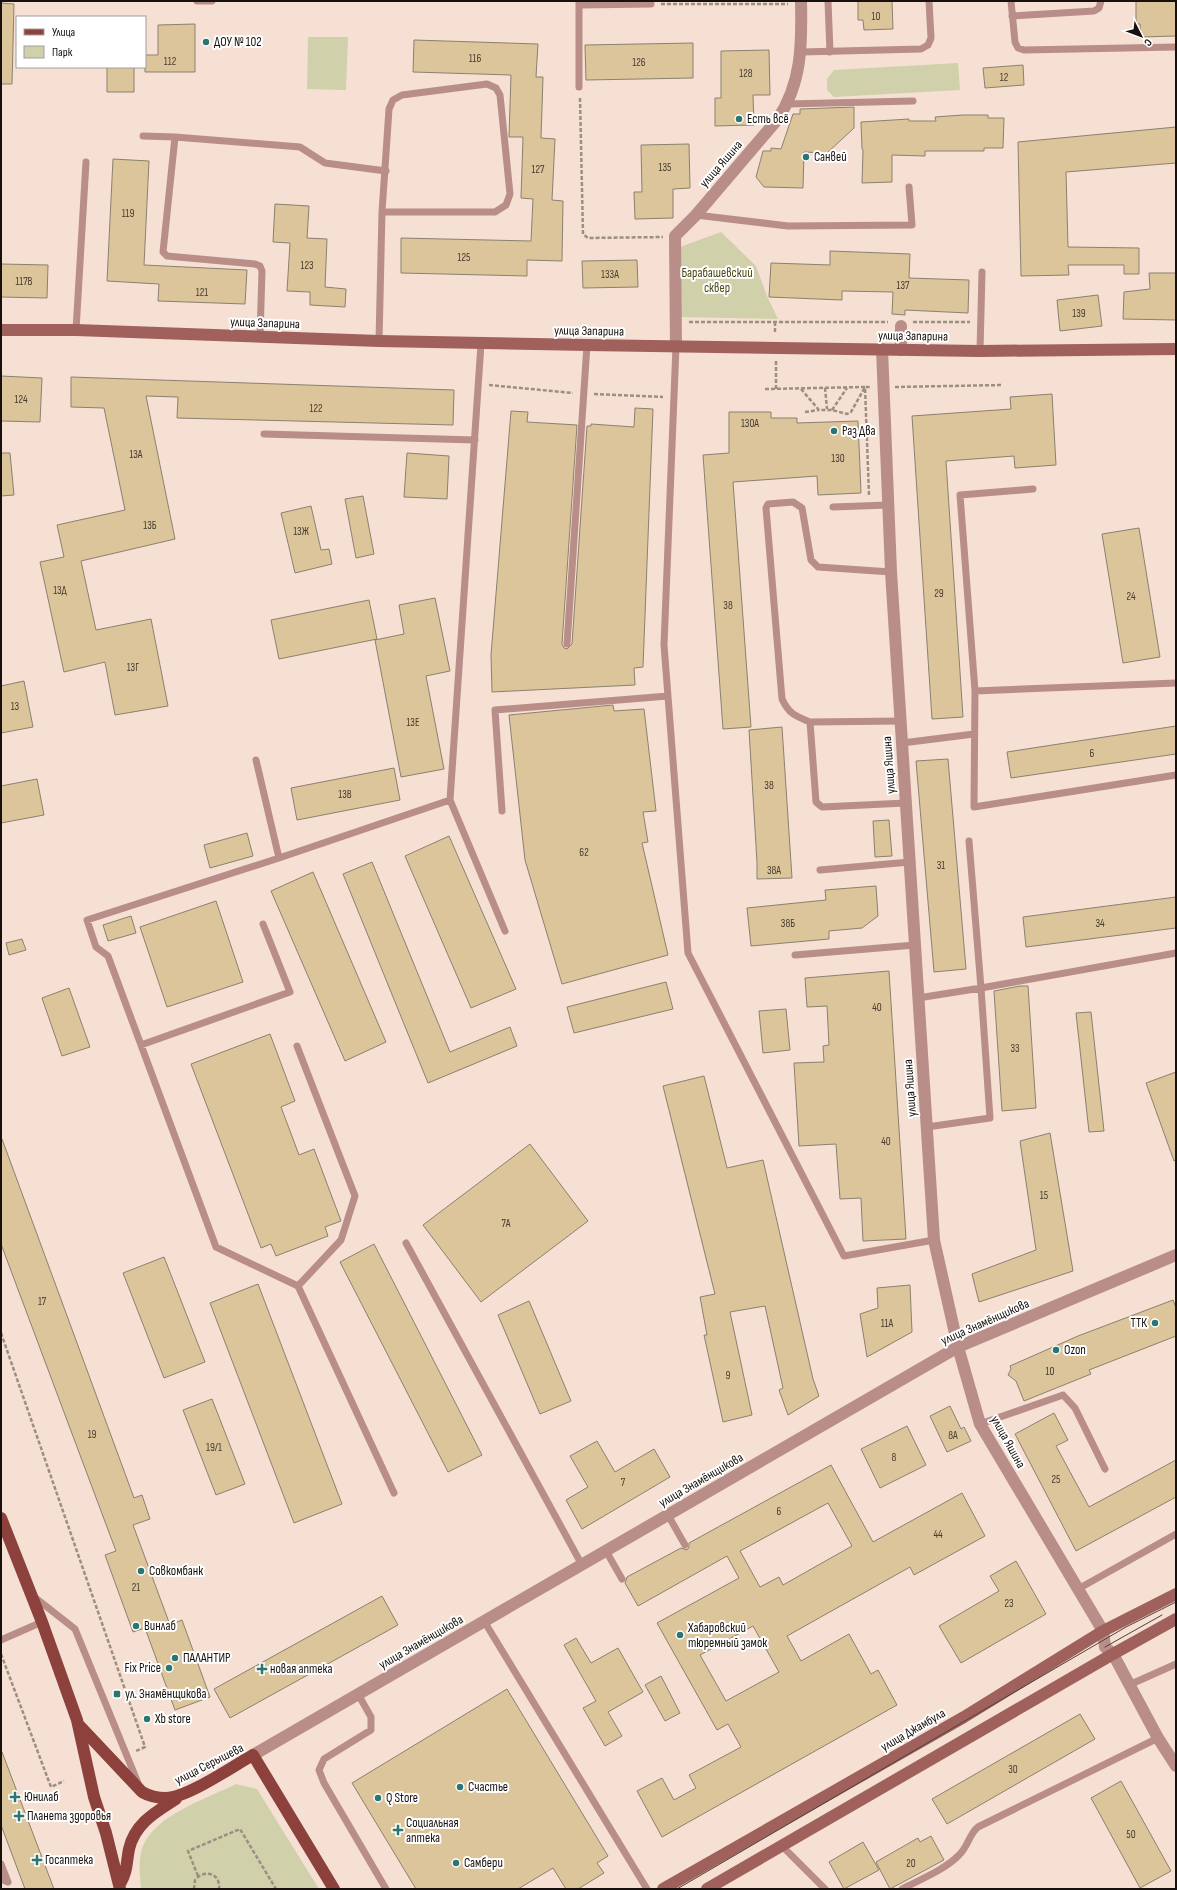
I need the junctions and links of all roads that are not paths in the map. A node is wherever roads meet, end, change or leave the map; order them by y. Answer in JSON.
{"nodes":[{"id":1,"x":198,"y":1,"type":"edge"},
{"id":2,"x":203,"y":1,"type":"edge"},
{"id":3,"x":212,"y":1,"type":"edge"},
{"id":4,"x":828,"y":1,"type":"edge"},
{"id":5,"x":929,"y":1,"type":"edge"},
{"id":6,"x":1011,"y":1,"type":"edge"},
{"id":7,"x":1101,"y":1,"type":"edge"},
{"id":8,"x":801,"y":2,"type":"edge"},
{"id":9,"x":579,"y":3,"type":"edge"},
{"id":10,"x":651,"y":4,"type":"road end"},
{"id":11,"x":1012,"y":16,"type":"junction"},
{"id":12,"x":1176,"y":47,"type":"edge"},
{"id":13,"x":801,"y":52,"type":"junction"},
{"id":14,"x":830,"y":52,"type":"junction"},
{"id":15,"x":579,"y":87,"type":"road end"},
{"id":16,"x":914,"y":101,"type":"dead end"},
{"id":17,"x":788,"y":104,"type":"junction"},
{"id":18,"x":142,"y":136,"type":"dead end"},
{"id":19,"x":175,"y":138,"type":"junction"},
{"id":20,"x":86,"y":162,"type":"dead end"},
{"id":21,"x":386,"y":171,"type":"junction"},
{"id":22,"x":909,"y":187,"type":"dead end"},
{"id":23,"x":382,"y":212,"type":"junction"},
{"id":24,"x":696,"y":214,"type":"junction"},
{"id":25,"x":982,"y":272,"type":"dead end"},
{"id":26,"x":901,"y":323,"type":"road end"},
{"id":27,"x":1,"y":330,"type":"edge"},
{"id":28,"x":76,"y":330,"type":"junction"},
{"id":29,"x":260,"y":336,"type":"junction"},
{"id":30,"x":379,"y":342,"type":"junction"},
{"id":31,"x":481,"y":344,"type":"junction"},
{"id":32,"x":587,"y":345,"type":"junction"},
{"id":33,"x":676,"y":346,"type":"junction"},
{"id":34,"x":882,"y":349,"type":"junction"},
{"id":35,"x":1176,"y":349,"type":"edge"},
{"id":36,"x":901,"y":350,"type":"junction"},
{"id":37,"x":980,"y":351,"type":"junction"},
{"id":38,"x":264,"y":434,"type":"dead end"},
{"id":39,"x":475,"y":440,"type":"junction"},
{"id":40,"x":1033,"y":489,"type":"dead end"},
{"id":41,"x":888,"y":506,"type":"junction"},
{"id":42,"x":833,"y":507,"type":"dead end"},
{"id":43,"x":891,"y":572,"type":"junction"},
{"id":44,"x":567,"y":644,"type":"dead end"},
{"id":45,"x":1176,"y":683,"type":"edge"},
{"id":46,"x":974,"y":691,"type":"junction"},
{"id":47,"x":668,"y":696,"type":"junction"},
{"id":48,"x":900,"y":721,"type":"junction"},
{"id":49,"x":810,"y":722,"type":"junction"},
{"id":50,"x":974,"y":734,"type":"junction"},
{"id":51,"x":902,"y":742,"type":"junction"},
{"id":52,"x":256,"y":760,"type":"dead end"},
{"id":53,"x":1176,"y":775,"type":"edge"},
{"id":54,"x":450,"y":800,"type":"junction"},
{"id":55,"x":906,"y":803,"type":"junction"},
{"id":56,"x":502,"y":811,"type":"dead end"},
{"id":57,"x":969,"y":841,"type":"dead end"},
{"id":58,"x":279,"y":858,"type":"junction"},
{"id":59,"x":910,"y":862,"type":"junction"},
{"id":60,"x":820,"y":870,"type":"dead end"},
{"id":61,"x":263,"y":924,"type":"dead end"},
{"id":62,"x":505,"y":931,"type":"dead end"},
{"id":63,"x":915,"y":944,"type":"junction"},
{"id":64,"x":1176,"y":953,"type":"edge"},
{"id":65,"x":795,"y":956,"type":"dead end"},
{"id":66,"x":981,"y":988,"type":"junction"},
{"id":67,"x":918,"y":998,"type":"junction"},
{"id":68,"x":141,"y":1045,"type":"junction"},
{"id":69,"x":297,"y":1046,"type":"dead end"},
{"id":70,"x":927,"y":1127,"type":"junction"},
{"id":71,"x":934,"y":1240,"type":"junction"},
{"id":72,"x":406,"y":1243,"type":"dead end"},
{"id":73,"x":1176,"y":1255,"type":"edge"},
{"id":74,"x":298,"y":1286,"type":"junction"},
{"id":75,"x":958,"y":1347,"type":"junction"},
{"id":76,"x":980,"y":1424,"type":"junction"},
{"id":77,"x":1105,"y":1469,"type":"dead end"},
{"id":78,"x":394,"y":1493,"type":"dead end"},
{"id":79,"x":668,"y":1515,"type":"junction"},
{"id":80,"x":1,"y":1518,"type":"edge"},
{"id":81,"x":1176,"y":1534,"type":"edge"},
{"id":82,"x":685,"y":1545,"type":"dead end"},
{"id":83,"x":606,"y":1551,"type":"junction"},
{"id":84,"x":582,"y":1565,"type":"junction"},
{"id":85,"x":622,"y":1579,"type":"dead end"},
{"id":86,"x":1078,"y":1589,"type":"junction"},
{"id":87,"x":31,"y":1594,"type":"junction"},
{"id":88,"x":1176,"y":1594,"type":"edge"},
{"id":89,"x":1176,"y":1619,"type":"edge"},
{"id":90,"x":484,"y":1621,"type":"junction"},
{"id":91,"x":42,"y":1622,"type":"junction"},
{"id":92,"x":1103,"y":1631,"type":"junction"},
{"id":93,"x":1,"y":1640,"type":"edge"},
{"id":94,"x":1113,"y":1654,"type":"junction"},
{"id":95,"x":1176,"y":1664,"type":"edge"},
{"id":96,"x":1130,"y":1685,"type":"junction"},
{"id":97,"x":358,"y":1694,"type":"junction"},
{"id":98,"x":77,"y":1723,"type":"junction"},
{"id":99,"x":1158,"y":1738,"type":"junction"},
{"id":100,"x":253,"y":1754,"type":"junction"},
{"id":101,"x":1176,"y":1766,"type":"edge"},
{"id":102,"x":142,"y":1792,"type":"junction"},
{"id":103,"x":184,"y":1794,"type":"junction"},
{"id":104,"x":782,"y":1846,"type":"junction"},
{"id":105,"x":1,"y":1864,"type":"edge"},
{"id":106,"x":1,"y":1879,"type":"edge"},
{"id":107,"x":120,"y":1887,"type":"edge"},
{"id":108,"x":334,"y":1889,"type":"edge"},
{"id":109,"x":386,"y":1889,"type":"edge"},
{"id":110,"x":647,"y":1889,"type":"edge"},
{"id":111,"x":662,"y":1889,"type":"edge"},
{"id":112,"x":707,"y":1889,"type":"edge"},
{"id":113,"x":825,"y":1889,"type":"edge"},
{"id":114,"x":902,"y":1889,"type":"edge"}],
"edges":[{"from":1,"to":2,"type":"lane"},
{"from":2,"to":3,"type":"lane"},
{"from":4,"to":14,"type":"lane"},
{"from":5,"to":14,"type":"lane"},
{"from":6,"to":11,"type":"lane"},
{"from":7,"to":11,"type":"lane"},
{"from":8,"to":13,"type":"street","name":"улица Яшина"},
{"from":9,"to":10,"type":"lane"},
{"from":9,"to":15,"type":"lane"},
{"from":11,"to":12,"type":"lane"},
{"from":13,"to":14,"type":"lane"},
{"from":13,"to":17,"type":"street","name":"улица Яшина"},
{"from":16,"to":17,"type":"lane"},
{"from":17,"to":24,"type":"street","name":"улица Яшина"},
{"from":18,"to":19,"type":"lane"},
{"from":19,"to":21,"type":"lane"},
{"from":19,"to":29,"type":"lane"},
{"from":20,"to":28,"type":"lane"},
{"from":21,"to":23,"type":"lane"},
{"from":21,"to":23,"type":"lane"},
{"from":22,"to":24,"type":"lane"},
{"from":23,"to":30,"type":"lane"},
{"from":24,"to":33,"type":"street","name":"улица Яшина"},
{"from":25,"to":37,"type":"lane"},
{"from":26,"to":36,"type":"street"},
{"from":27,"to":28,"type":"street","name":"улица Запарина"},
{"from":28,"to":29,"type":"street","name":"улица Запарина"},
{"from":29,"to":30,"type":"street","name":"улица Запарина"},
{"from":30,"to":31,"type":"street","name":"улица Запарина"},
{"from":31,"to":32,"type":"street","name":"улица Запарина"},
{"from":31,"to":39,"type":"lane"},
{"from":32,"to":33,"type":"street","name":"улица Запарина"},
{"from":32,"to":44,"type":"lane"},
{"from":33,"to":34,"type":"street","name":"улица Запарина"},
{"from":33,"to":47,"type":"lane"},
{"from":34,"to":36,"type":"street","name":"улица Запарина"},
{"from":34,"to":41,"type":"street","name":"улица Яшина"},
{"from":35,"to":37,"type":"street","name":"улица Запарина"},
{"from":36,"to":37,"type":"street","name":"улица Запарина"},
{"from":38,"to":39,"type":"lane"},
{"from":39,"to":54,"type":"lane"},
{"from":40,"to":46,"type":"lane"},
{"from":41,"to":42,"type":"lane"},
{"from":41,"to":43,"type":"street","name":"улица Яшина"},
{"from":43,"to":48,"type":"street","name":"улица Яшина"},
{"from":43,"to":49,"type":"lane"},
{"from":45,"to":46,"type":"lane"},
{"from":46,"to":50,"type":"lane"},
{"from":47,"to":56,"type":"lane"},
{"from":47,"to":71,"type":"lane"},
{"from":48,"to":49,"type":"lane"},
{"from":48,"to":51,"type":"street","name":"улица Яшина"},
{"from":49,"to":55,"type":"lane"},
{"from":50,"to":51,"type":"lane"},
{"from":50,"to":53,"type":"lane"},
{"from":51,"to":55,"type":"street","name":"улица Яшина"},
{"from":52,"to":58,"type":"lane"},
{"from":54,"to":58,"type":"lane"},
{"from":54,"to":62,"type":"lane"},
{"from":55,"to":59,"type":"street","name":"улица Яшина"},
{"from":57,"to":66,"type":"lane"},
{"from":58,"to":68,"type":"lane"},
{"from":59,"to":60,"type":"lane"},
{"from":59,"to":63,"type":"street","name":"улица Яшина"},
{"from":61,"to":68,"type":"lane"},
{"from":63,"to":65,"type":"lane"},
{"from":63,"to":67,"type":"street","name":"улица Яшина"},
{"from":64,"to":66,"type":"lane"},
{"from":66,"to":67,"type":"lane"},
{"from":66,"to":70,"type":"lane"},
{"from":67,"to":70,"type":"street","name":"улица Яшина"},
{"from":68,"to":74,"type":"lane"},
{"from":69,"to":74,"type":"lane"},
{"from":70,"to":71,"type":"street","name":"улица Яшина"},
{"from":71,"to":75,"type":"street","name":"улица Яшина"},
{"from":72,"to":84,"type":"lane"},
{"from":73,"to":75,"type":"street","name":"улица Знамёнщикова"},
{"from":74,"to":78,"type":"lane"},
{"from":75,"to":76,"type":"street","name":"улица Яшина"},
{"from":75,"to":79,"type":"street","name":"улица Знамёнщикова"},
{"from":76,"to":77,"type":"lane"},
{"from":76,"to":86,"type":"street","name":"улица Яшина"},
{"from":79,"to":82,"type":"lane"},
{"from":79,"to":83,"type":"street","name":"улица Знамёнщикова"},
{"from":80,"to":87,"type":"main road"},
{"from":81,"to":86,"type":"lane"},
{"from":83,"to":84,"type":"street","name":"улица Знамёнщикова"},
{"from":83,"to":85,"type":"lane"},
{"from":84,"to":90,"type":"street","name":"улица Знамёнщикова"},
{"from":86,"to":92,"type":"street","name":"улица Яшина"},
{"from":87,"to":91,"type":"main road"},
{"from":87,"to":102,"type":"lane"},
{"from":88,"to":92,"type":"street","name":"улица Джамбула"},
{"from":89,"to":94,"type":"street"},
{"from":90,"to":97,"type":"street","name":"улица Знамёнщикова"},
{"from":90,"to":110,"type":"lane"},
{"from":91,"to":93,"type":"lane"},
{"from":91,"to":98,"type":"main road"},
{"from":92,"to":94,"type":"street","name":"улица Яшина"},
{"from":92,"to":111,"type":"street","name":"улица Джамбула"},
{"from":94,"to":96,"type":"street","name":"улица Яшина"},
{"from":94,"to":104,"type":"street"},
{"from":95,"to":96,"type":"lane"},
{"from":96,"to":99,"type":"street","name":"улица Яшина"},
{"from":97,"to":100,"type":"street","name":"улица Знамёнщикова"},
{"from":97,"to":109,"type":"lane"},
{"from":98,"to":102,"type":"main road"},
{"from":98,"to":107,"type":"main road"},
{"from":99,"to":101,"type":"street","name":"улица Яшина"},
{"from":99,"to":114,"type":"lane"},
{"from":100,"to":103,"type":"main road","name":"улица Серышева"},
{"from":100,"to":108,"type":"main road","name":"улица Серышева"},
{"from":102,"to":103,"type":"main road","name":"улица Серышева"},
{"from":103,"to":107,"type":"main road"},
{"from":104,"to":112,"type":"street"},
{"from":104,"to":113,"type":"lane"},
{"from":105,"to":106,"type":"lane"}]}
